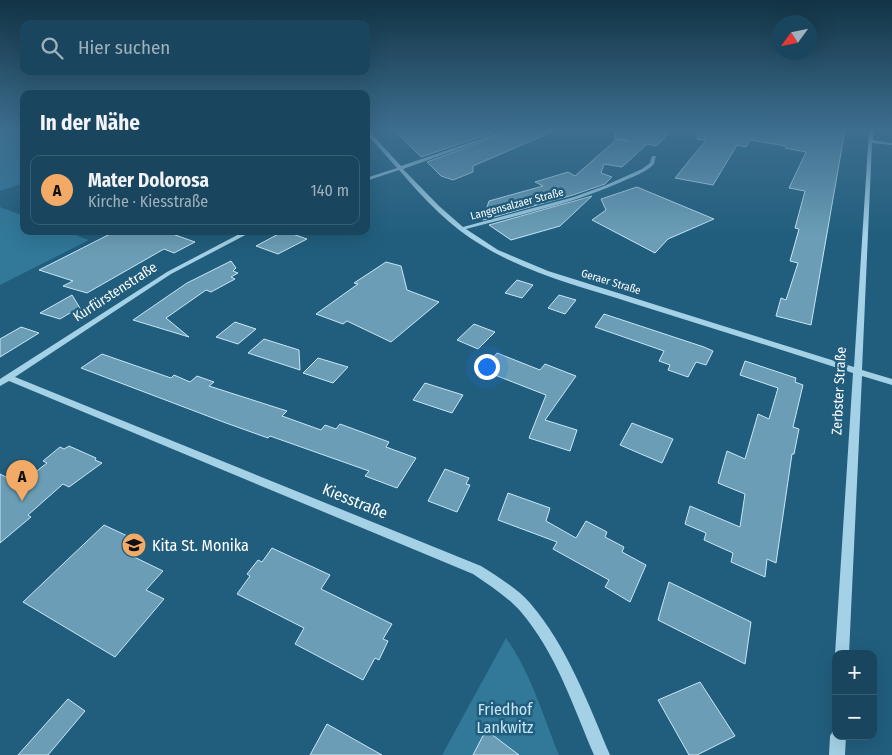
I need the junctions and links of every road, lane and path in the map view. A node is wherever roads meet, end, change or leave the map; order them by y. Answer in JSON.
{"nodes":[{"id":1,"x":399,"y":165,"type":"edge"},
{"id":2,"x":410,"y":165,"type":"edge"},
{"id":3,"x":651,"y":165,"type":"edge"},
{"id":4,"x":869,"y":165,"type":"edge"},
{"id":5,"x":402,"y":168,"type":"junction"},
{"id":6,"x":370,"y":179,"type":"edge"},
{"id":7,"x":461,"y":229,"type":"junction"},
{"id":8,"x":242,"y":235,"type":"edge"},
{"id":9,"x":857,"y":371,"type":"junction"},
{"id":10,"x":4,"y":380,"type":"edge"},
{"id":11,"x":892,"y":382,"type":"edge"},
{"id":12,"x":842,"y":650,"type":"edge"},
{"id":13,"x":838,"y":740,"type":"edge"},
{"id":14,"x":602,"y":755,"type":"edge"},
{"id":15,"x":837,"y":755,"type":"edge"}],
"edges":[{"from":1,"to":5,"type":"street","name":"Geraer Straße"},
{"from":2,"to":5,"type":"street"},
{"from":3,"to":7,"type":"street","name":"Langensalzaer Straße"},
{"from":4,"to":9,"type":"street","name":"Zerbster Straße"},
{"from":5,"to":6,"type":"street"},
{"from":5,"to":7,"type":"street","name":"Geraer Straße"},
{"from":7,"to":9,"type":"street","name":"Geraer Straße"},
{"from":8,"to":10,"type":"street","name":"Kurfürstenstraße"},
{"from":9,"to":11,"type":"street","name":"Geraer Straße"},
{"from":9,"to":12,"type":"street","name":"Zerbster Straße"},
{"from":10,"to":14,"type":"street","name":"Kiesstraße"},
{"from":13,"to":15,"type":"street"}]}
